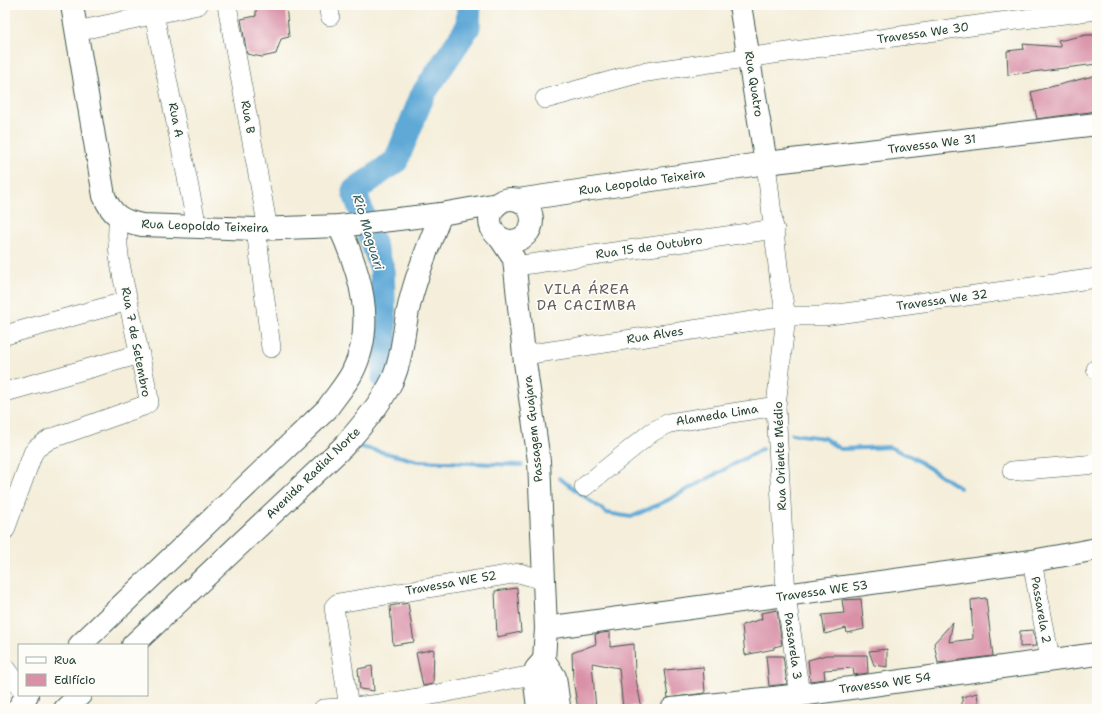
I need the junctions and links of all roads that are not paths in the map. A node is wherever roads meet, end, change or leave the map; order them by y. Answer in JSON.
{"nodes":[{"id":1,"x":72,"y":5,"type":"edge"},
{"id":2,"x":198,"y":5,"type":"edge"},
{"id":3,"x":227,"y":5,"type":"edge"},
{"id":4,"x":740,"y":5,"type":"edge"},
{"id":5,"x":1097,"y":10,"type":"edge"},
{"id":6,"x":154,"y":14,"type":"junction"},
{"id":7,"x":77,"y":31,"type":"junction"},
{"id":8,"x":750,"y":58,"type":"junction"},
{"id":9,"x":545,"y":99,"type":"dead end"},
{"id":10,"x":1097,"y":124,"type":"edge"},
{"id":11,"x":766,"y":164,"type":"junction"},
{"id":12,"x":508,"y":202,"type":"junction"},
{"id":13,"x":441,"y":214,"type":"junction"},
{"id":14,"x":119,"y":217,"type":"junction"},
{"id":15,"x":345,"y":225,"type":"junction"},
{"id":16,"x":197,"y":227,"type":"junction"},
{"id":17,"x":262,"y":229,"type":"junction"},
{"id":18,"x":775,"y":229,"type":"junction"},
{"id":19,"x":497,"y":234,"type":"junction"},
{"id":20,"x":525,"y":236,"type":"junction"},
{"id":21,"x":520,"y":272,"type":"junction"},
{"id":22,"x":1097,"y":278,"type":"edge"},
{"id":23,"x":128,"y":301,"type":"junction"},
{"id":24,"x":786,"y":316,"type":"junction"},
{"id":25,"x":5,"y":335,"type":"edge"},
{"id":26,"x":270,"y":348,"type":"dead end"},
{"id":27,"x":140,"y":354,"type":"junction"},
{"id":28,"x":524,"y":355,"type":"junction"},
{"id":29,"x":5,"y":392,"type":"edge"},
{"id":30,"x":776,"y":406,"type":"junction"},
{"id":31,"x":1097,"y":464,"type":"edge"},
{"id":32,"x":1012,"y":471,"type":"dead end"},
{"id":33,"x":584,"y":487,"type":"dead end"},
{"id":34,"x":5,"y":530,"type":"edge"},
{"id":35,"x":1097,"y":549,"type":"edge"},
{"id":36,"x":1032,"y":561,"type":"junction"},
{"id":37,"x":544,"y":580,"type":"junction"},
{"id":38,"x":786,"y":596,"type":"junction"},
{"id":39,"x":546,"y":628,"type":"junction"},
{"id":40,"x":81,"y":644,"type":"edge"},
{"id":41,"x":134,"y":644,"type":"edge"},
{"id":42,"x":1097,"y":654,"type":"edge"},
{"id":43,"x":1050,"y":659,"type":"junction"},
{"id":44,"x":5,"y":667,"type":"edge"},
{"id":45,"x":539,"y":668,"type":"junction"},
{"id":46,"x":18,"y":688,"type":"edge"},
{"id":47,"x":800,"y":695,"type":"junction"},
{"id":48,"x":79,"y":696,"type":"edge"},
{"id":49,"x":349,"y":708,"type":"edge"},
{"id":50,"x":549,"y":708,"type":"edge"},
{"id":51,"x":65,"y":709,"type":"edge"},
{"id":52,"x":323,"y":709,"type":"edge"},
{"id":53,"x":672,"y":709,"type":"edge"}],
"edges":[{"from":1,"to":7,"type":"main road","name":"Rua Leopoldo Teixeira"},
{"from":2,"to":6,"type":"street"},
{"from":3,"to":17,"type":"street","name":"Rua B"},
{"from":4,"to":8,"type":"main road","name":"Rua Quatro"},
{"from":5,"to":8,"type":"street","name":"Travessa We 30"},
{"from":6,"to":7,"type":"street"},
{"from":6,"to":16,"type":"street","name":"Rua A"},
{"from":7,"to":14,"type":"main road","name":"Rua Leopoldo Teixeira"},
{"from":8,"to":9,"type":"street","name":"Travessa We 30"},
{"from":8,"to":11,"type":"main road","name":"Rua Quatro"},
{"from":10,"to":11,"type":"main road","name":"Travessa We 31"},
{"from":11,"to":12,"type":"main road","name":"Rua Leopoldo Teixeira"},
{"from":11,"to":18,"type":"street","name":"Rua Oriente Médio"},
{"from":12,"to":13,"type":"main road","name":"Rua Leopoldo Teixeira"},
{"from":12,"to":19,"type":"main road"},
{"from":12,"to":20,"type":"main road"},
{"from":13,"to":15,"type":"main road","name":"Rua Leopoldo Teixeira"},
{"from":13,"to":19,"type":"main road","name":"Rua Leopoldo Teixeira"},
{"from":13,"to":41,"type":"main road","name":"Avenida Radial Norte"},
{"from":14,"to":16,"type":"main road","name":"Rua Leopoldo Teixeira"},
{"from":14,"to":23,"type":"street","name":"Rua 7 de Setembro"},
{"from":15,"to":17,"type":"main road","name":"Rua Leopoldo Teixeira"},
{"from":15,"to":40,"type":"main road"},
{"from":16,"to":17,"type":"main road","name":"Rua Leopoldo Teixeira"},
{"from":17,"to":26,"type":"street","name":"Rua B"},
{"from":18,"to":21,"type":"street","name":"Rua 15 de Outubro"},
{"from":18,"to":24,"type":"street","name":"Rua Oriente Médio"},
{"from":19,"to":20,"type":"main road"},
{"from":19,"to":21,"type":"main road","name":"Passagem Guajara"},
{"from":20,"to":21,"type":"main road","name":"Passagem Guajara"},
{"from":21,"to":28,"type":"main road","name":"Passagem Guajara"},
{"from":22,"to":24,"type":"street","name":"Travessa We 32"},
{"from":23,"to":25,"type":"street"},
{"from":23,"to":27,"type":"street","name":"Rua 7 de Setembro"},
{"from":24,"to":28,"type":"street","name":"Rua Alves"},
{"from":24,"to":30,"type":"street","name":"Rua Oriente Médio"},
{"from":27,"to":29,"type":"street"},
{"from":27,"to":34,"type":"street","name":"Rua 7 de Setembro"},
{"from":28,"to":37,"type":"main road","name":"Passagem Guajara"},
{"from":30,"to":33,"type":"street","name":"Alameda Lima"},
{"from":30,"to":38,"type":"street","name":"Rua Oriente Médio"},
{"from":31,"to":32,"type":"street"},
{"from":35,"to":36,"type":"main road","name":"Travessa WE 53"},
{"from":36,"to":38,"type":"main road","name":"Travessa WE 53"},
{"from":36,"to":43,"type":"street","name":"Passarela 2"},
{"from":37,"to":39,"type":"main road","name":"Passagem Guajara"},
{"from":37,"to":49,"type":"street","name":"Travessa WE 52"},
{"from":38,"to":39,"type":"main road","name":"Travessa WE 53"},
{"from":38,"to":47,"type":"street","name":"Passarela 3"},
{"from":39,"to":45,"type":"main road","name":"Passagem Guajara"},
{"from":42,"to":43,"type":"main road","name":"Travessa WE 54"},
{"from":43,"to":47,"type":"main road","name":"Travessa WE 54"},
{"from":44,"to":46,"type":"street"},
{"from":45,"to":49,"type":"street"},
{"from":45,"to":50,"type":"main road"},
{"from":47,"to":53,"type":"main road","name":"Travessa WE 54"},
{"from":48,"to":51,"type":"main road"},
{"from":49,"to":52,"type":"street"}]}
